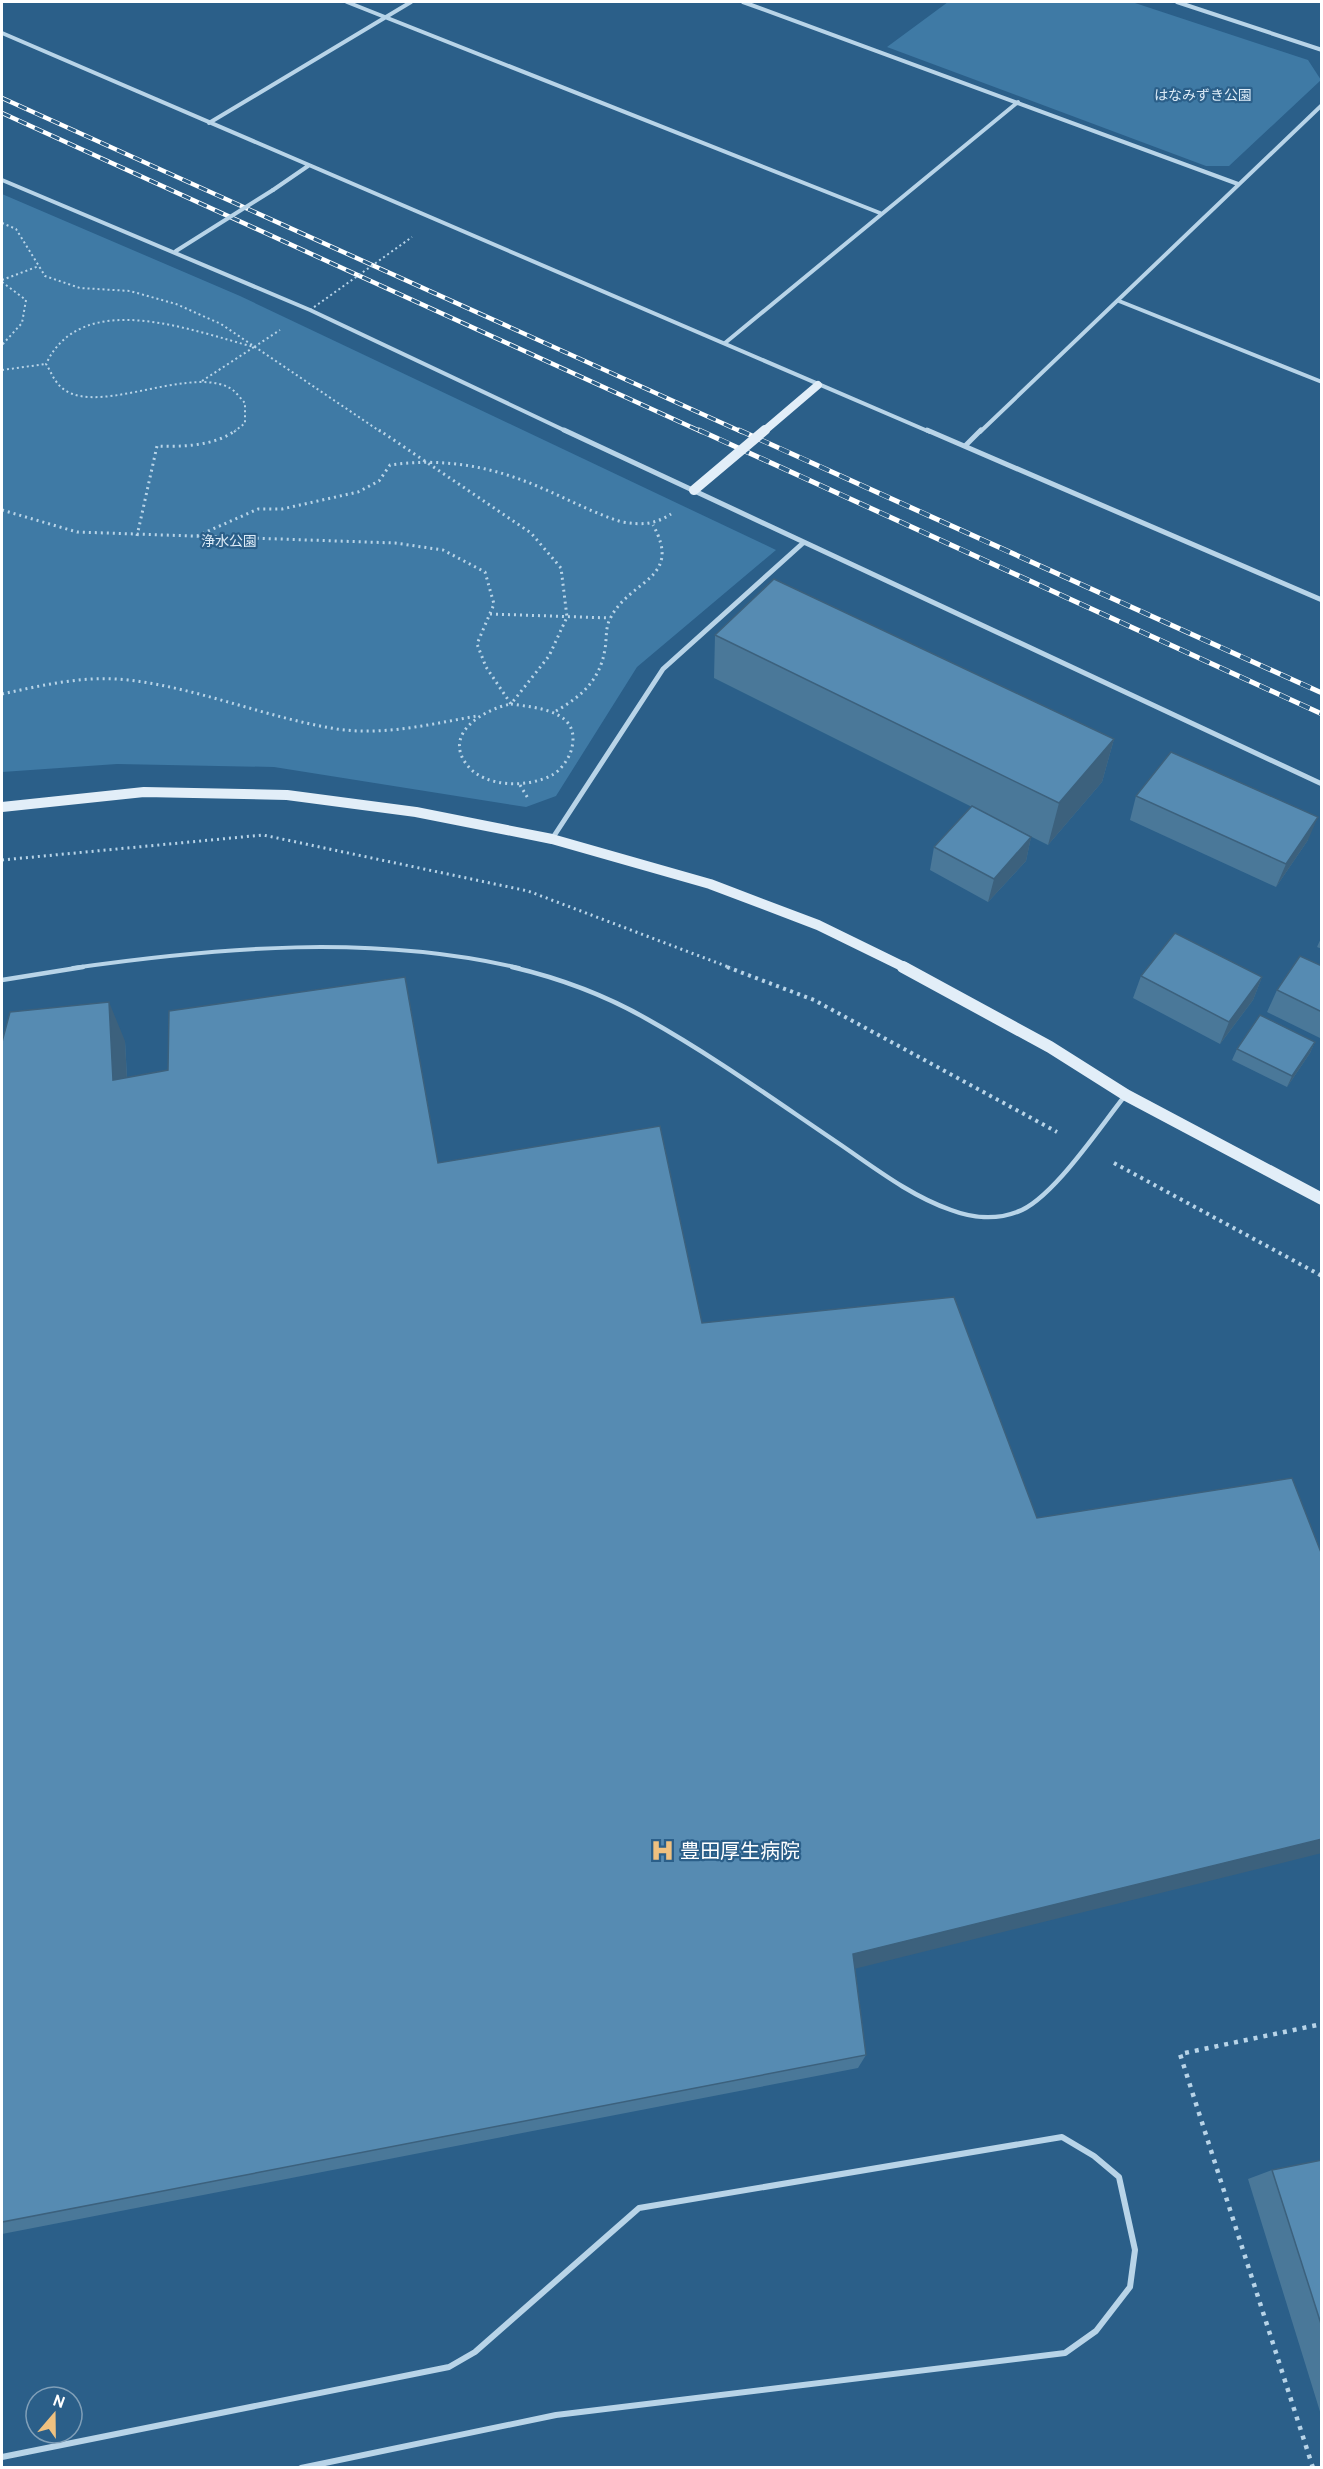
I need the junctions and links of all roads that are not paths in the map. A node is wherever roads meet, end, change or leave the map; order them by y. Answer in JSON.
{"nodes":[{"id":1,"x":347,"y":2,"type":"edge"},
{"id":2,"x":411,"y":2,"type":"edge"},
{"id":3,"x":743,"y":2,"type":"edge"},
{"id":4,"x":1177,"y":2,"type":"edge"},
{"id":5,"x":386,"y":17,"type":"junction"},
{"id":6,"x":2,"y":33,"type":"edge"},
{"id":7,"x":1322,"y":50,"type":"edge"},
{"id":8,"x":1018,"y":102,"type":"junction"},
{"id":9,"x":1322,"y":105,"type":"edge"},
{"id":10,"x":209,"y":123,"type":"junction"},
{"id":11,"x":308,"y":166,"type":"junction"},
{"id":12,"x":2,"y":180,"type":"edge"},
{"id":13,"x":1238,"y":184,"type":"junction"},
{"id":14,"x":880,"y":213,"type":"junction"},
{"id":15,"x":176,"y":251,"type":"junction"},
{"id":16,"x":1119,"y":301,"type":"junction"},
{"id":17,"x":725,"y":343,"type":"junction"},
{"id":18,"x":1322,"y":382,"type":"edge"},
{"id":19,"x":818,"y":385,"type":"junction"},
{"id":20,"x":966,"y":445,"type":"junction"},
{"id":21,"x":694,"y":490,"type":"junction"},
{"id":22,"x":803,"y":543,"type":"junction"},
{"id":23,"x":1322,"y":600,"type":"edge"},
{"id":24,"x":1322,"y":784,"type":"edge"},
{"id":25,"x":2,"y":807,"type":"edge"},
{"id":26,"x":552,"y":839,"type":"junction"},
{"id":27,"x":2,"y":980,"type":"edge"},
{"id":28,"x":1126,"y":1095,"type":"junction"},
{"id":29,"x":1322,"y":1199,"type":"edge"},
{"id":30,"x":2,"y":2457,"type":"edge"},
{"id":31,"x":302,"y":2468,"type":"edge"}],
"edges":[{"from":1,"to":5,"type":"street"},
{"from":2,"to":5,"type":"street"},
{"from":3,"to":8,"type":"street"},
{"from":4,"to":7,"type":"street"},
{"from":5,"to":10,"type":"street"},
{"from":5,"to":14,"type":"street"},
{"from":6,"to":10,"type":"street"},
{"from":8,"to":13,"type":"street"},
{"from":8,"to":14,"type":"street"},
{"from":9,"to":13,"type":"street"},
{"from":10,"to":11,"type":"street"},
{"from":11,"to":15,"type":"street","bridge":true},
{"from":11,"to":17,"type":"street"},
{"from":12,"to":15,"type":"street"},
{"from":13,"to":16,"type":"street"},
{"from":14,"to":17,"type":"street"},
{"from":15,"to":21,"type":"street"},
{"from":16,"to":18,"type":"street"},
{"from":16,"to":20,"type":"street"},
{"from":17,"to":19,"type":"street"},
{"from":19,"to":20,"type":"street"},
{"from":19,"to":21,"type":"street","bridge":true},
{"from":20,"to":23,"type":"street"},
{"from":21,"to":22,"type":"street"},
{"from":22,"to":24,"type":"street"},
{"from":22,"to":26,"type":"street"},
{"from":25,"to":26,"type":"street"},
{"from":26,"to":28,"type":"street"},
{"from":27,"to":28,"type":"lane"},
{"from":28,"to":29,"type":"street"},
{"from":30,"to":31,"type":"lane"}]}
